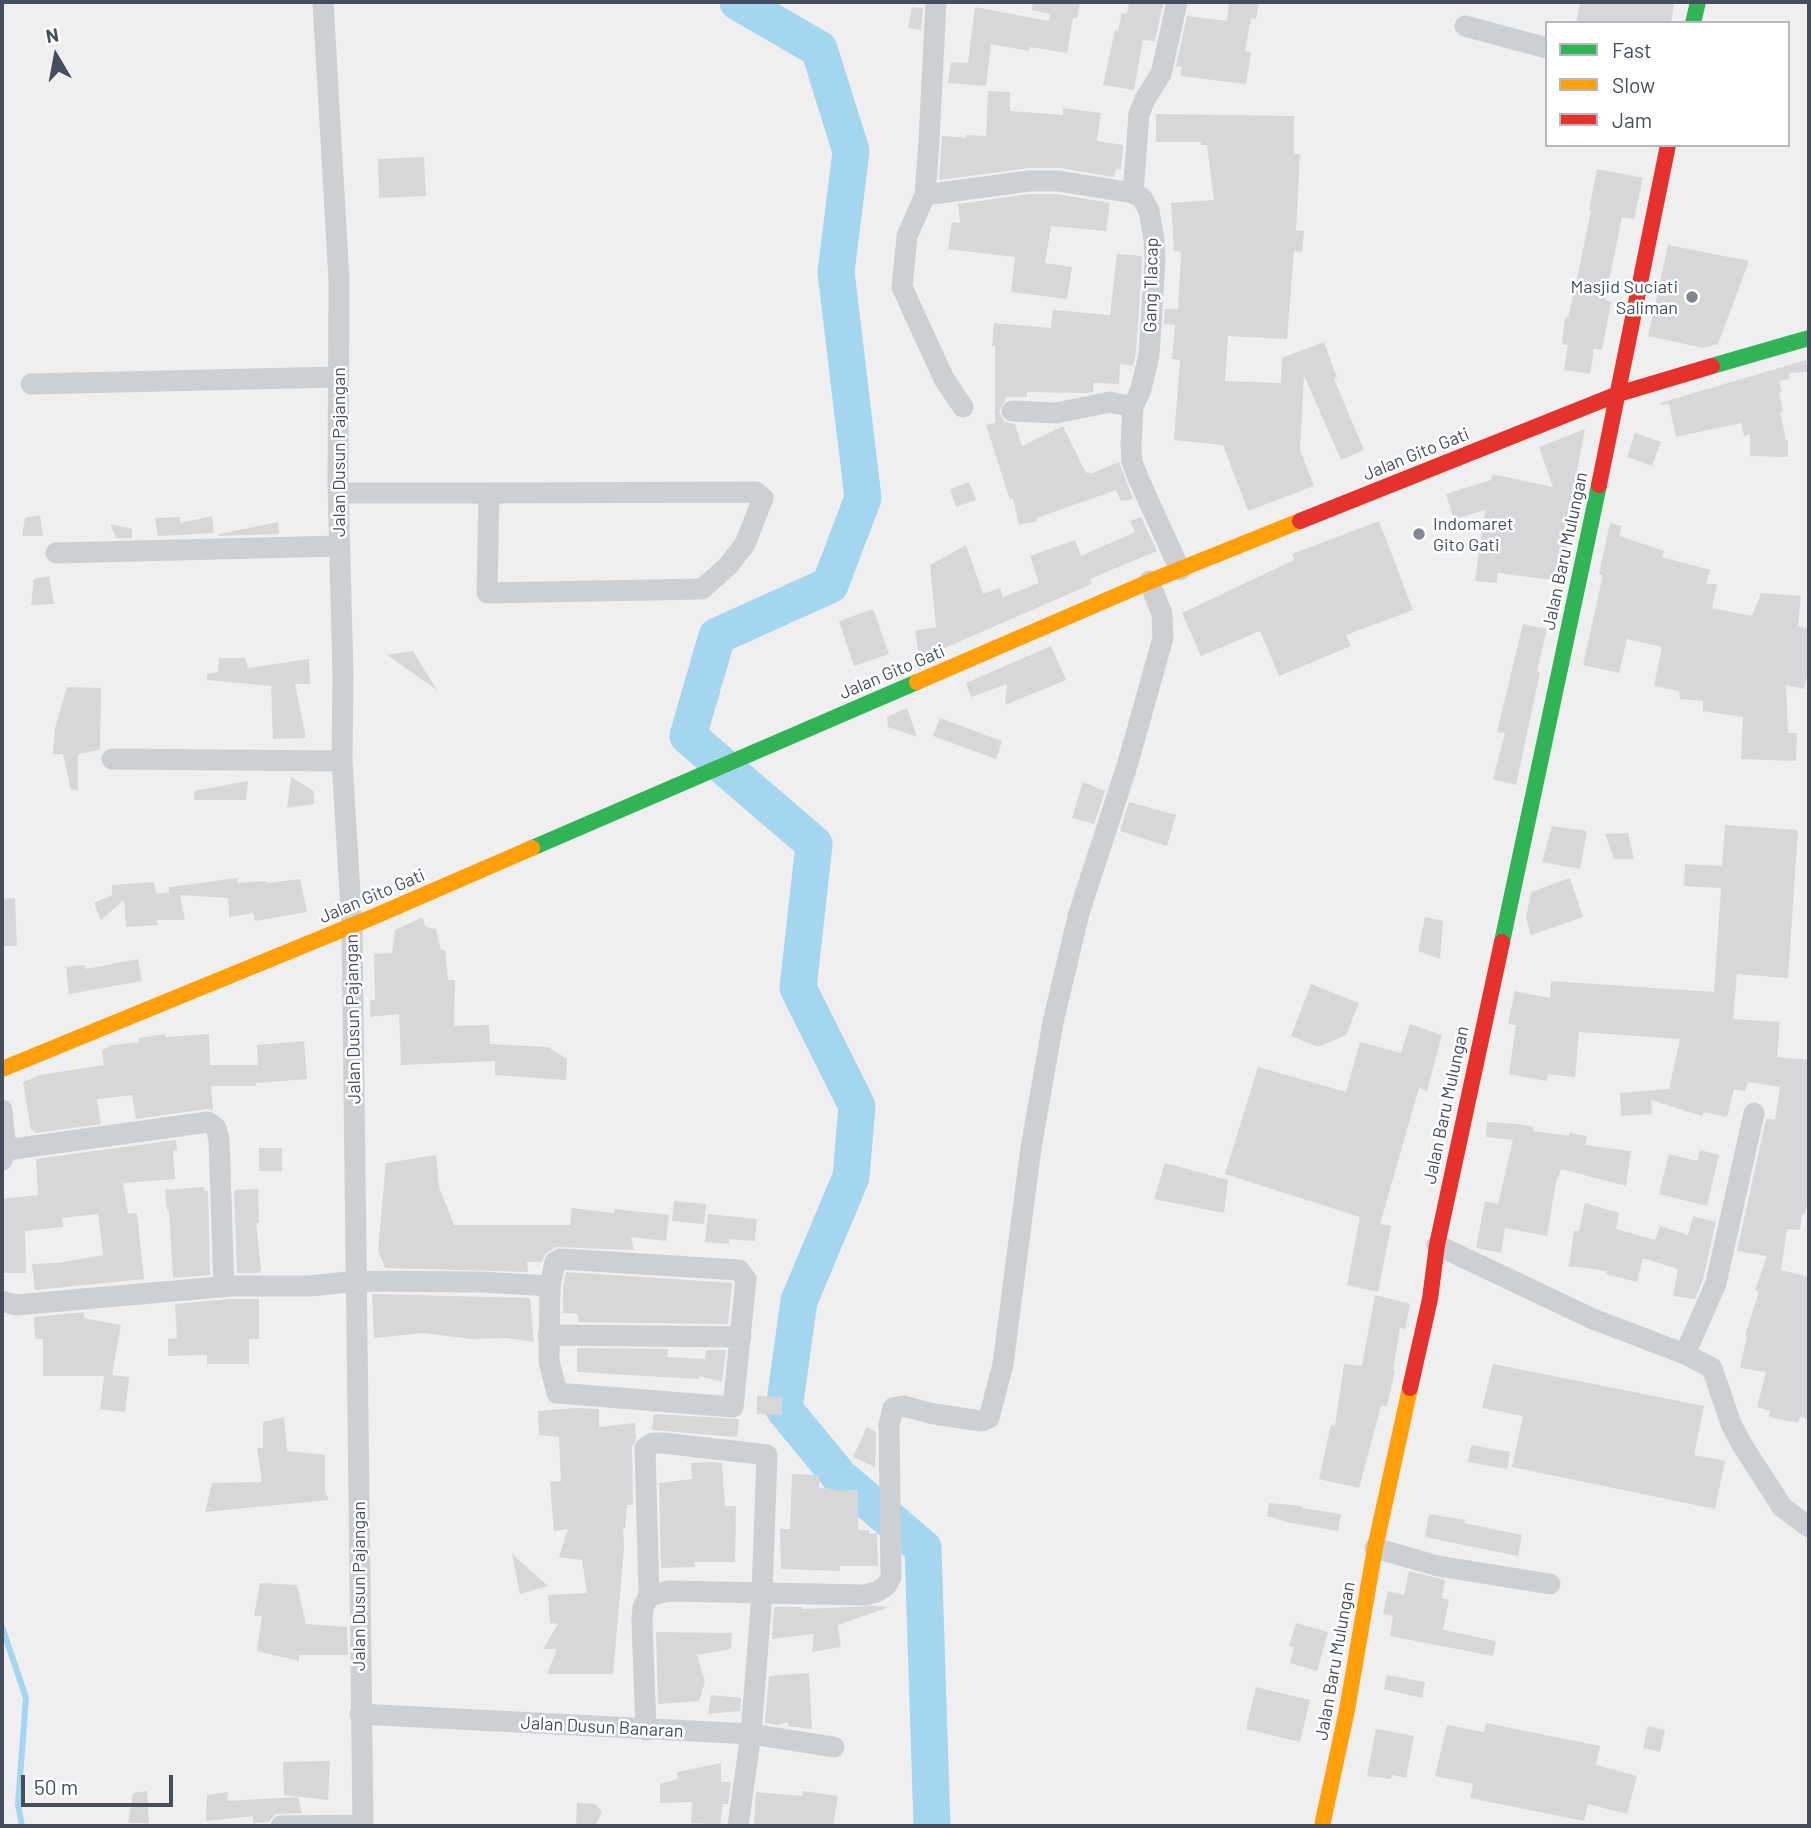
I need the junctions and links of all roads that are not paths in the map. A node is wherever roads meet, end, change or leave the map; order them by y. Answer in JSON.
{"nodes":[{"id":1,"x":323,"y":2,"type":"edge"},
{"id":2,"x":936,"y":2,"type":"edge"},
{"id":3,"x":1177,"y":2,"type":"edge"},
{"id":4,"x":1698,"y":2,"type":"edge"},
{"id":5,"x":1693,"y":21,"type":"edge"},
{"id":6,"x":1465,"y":26,"type":"dead end"},
{"id":7,"x":1545,"y":47,"type":"edge"},
{"id":8,"x":1668,"y":147,"type":"edge"},
{"id":9,"x":1133,"y":193,"type":"junction"},
{"id":10,"x":925,"y":195,"type":"junction"},
{"id":11,"x":1809,"y":338,"type":"edge"},
{"id":12,"x":338,"y":377,"type":"junction"},
{"id":13,"x":31,"y":384,"type":"dead end"},
{"id":14,"x":1618,"y":394,"type":"junction"},
{"id":15,"x":963,"y":407,"type":"dead end"},
{"id":16,"x":1133,"y":407,"type":"junction"},
{"id":17,"x":1012,"y":411,"type":"dead end"},
{"id":18,"x":489,"y":493,"type":"junction"},
{"id":19,"x":338,"y":494,"type":"junction"},
{"id":20,"x":339,"y":546,"type":"junction"},
{"id":21,"x":56,"y":553,"type":"dead end"},
{"id":22,"x":1180,"y":570,"type":"junction"},
{"id":23,"x":1149,"y":581,"type":"junction"},
{"id":24,"x":112,"y":759,"type":"dead end"},
{"id":25,"x":342,"y":761,"type":"junction"},
{"id":26,"x":352,"y":926,"type":"junction"},
{"id":27,"x":2,"y":1069,"type":"edge"},
{"id":28,"x":2,"y":1110,"type":"edge"},
{"id":29,"x":1754,"y":1113,"type":"dead end"},
{"id":30,"x":4,"y":1155,"type":"edge"},
{"id":31,"x":1437,"y":1245,"type":"junction"},
{"id":32,"x":358,"y":1281,"type":"junction"},
{"id":33,"x":550,"y":1286,"type":"junction"},
{"id":34,"x":224,"y":1287,"type":"junction"},
{"id":35,"x":2,"y":1301,"type":"edge"},
{"id":36,"x":548,"y":1335,"type":"junction"},
{"id":37,"x":741,"y":1337,"type":"junction"},
{"id":38,"x":1685,"y":1354,"type":"junction"},
{"id":39,"x":1809,"y":1527,"type":"edge"},
{"id":40,"x":1376,"y":1548,"type":"junction"},
{"id":41,"x":1550,"y":1584,"type":"dead end"},
{"id":42,"x":762,"y":1594,"type":"junction"},
{"id":43,"x":649,"y":1596,"type":"junction"},
{"id":44,"x":360,"y":1714,"type":"junction"},
{"id":45,"x":646,"y":1730,"type":"junction"},
{"id":46,"x":751,"y":1734,"type":"junction"},
{"id":47,"x":834,"y":1747,"type":"dead end"},
{"id":48,"x":281,"y":1826,"type":"edge"},
{"id":49,"x":363,"y":1826,"type":"edge"},
{"id":50,"x":738,"y":1826,"type":"edge"},
{"id":51,"x":1322,"y":1826,"type":"edge"}],
"edges":[{"from":1,"to":12,"type":"street","name":"Jalan Dusun Pajangan"},
{"from":2,"to":10,"type":"street"},
{"from":3,"to":9,"type":"street"},
{"from":4,"to":5,"type":"main road"},
{"from":6,"to":7,"type":"street"},
{"from":8,"to":14,"type":"main road","name":"Jalan Baru Mulungan"},
{"from":9,"to":10,"type":"street"},
{"from":9,"to":16,"type":"street","name":"Gang Tlacap"},
{"from":10,"to":15,"type":"street"},
{"from":11,"to":14,"type":"main road","name":"Jalan Gito Gati"},
{"from":12,"to":13,"type":"street"},
{"from":12,"to":19,"type":"street","name":"Jalan Dusun Pajangan"},
{"from":14,"to":22,"type":"main road","name":"Jalan Gito Gati"},
{"from":14,"to":31,"type":"main road","name":"Jalan Baru Mulungan"},
{"from":16,"to":17,"type":"street"},
{"from":16,"to":22,"type":"street","name":"Gang Tlacap"},
{"from":18,"to":18,"type":"street"},
{"from":18,"to":19,"type":"street"},
{"from":19,"to":20,"type":"street","name":"Jalan Dusun Pajangan"},
{"from":20,"to":21,"type":"street"},
{"from":20,"to":25,"type":"street","name":"Jalan Dusun Pajangan"},
{"from":22,"to":23,"type":"main road","name":"Jalan Gito Gati"},
{"from":23,"to":26,"type":"main road","name":"Jalan Gito Gati"},
{"from":23,"to":42,"type":"street"},
{"from":24,"to":25,"type":"street"},
{"from":25,"to":26,"type":"street","name":"Jalan Dusun Pajangan"},
{"from":26,"to":27,"type":"main road","name":"Jalan Gito Gati"},
{"from":26,"to":32,"type":"street","name":"Jalan Dusun Pajangan"},
{"from":28,"to":30,"type":"street"},
{"from":29,"to":38,"type":"street"},
{"from":30,"to":34,"type":"street"},
{"from":31,"to":38,"type":"street"},
{"from":31,"to":40,"type":"main road","name":"Jalan Baru Mulungan"},
{"from":32,"to":33,"type":"street"},
{"from":32,"to":34,"type":"street"},
{"from":32,"to":44,"type":"street","name":"Jalan Dusun Pajangan"},
{"from":33,"to":36,"type":"street"},
{"from":33,"to":37,"type":"street"},
{"from":34,"to":35,"type":"street"},
{"from":36,"to":37,"type":"street"},
{"from":36,"to":37,"type":"street"},
{"from":38,"to":39,"type":"street"},
{"from":40,"to":41,"type":"street"},
{"from":40,"to":51,"type":"main road","name":"Jalan Baru Mulungan"},
{"from":42,"to":43,"type":"street"},
{"from":42,"to":43,"type":"street"},
{"from":42,"to":46,"type":"street"},
{"from":43,"to":45,"type":"street"},
{"from":44,"to":45,"type":"street","name":"Jalan Dusun Banaran"},
{"from":44,"to":49,"type":"street","name":"Jalan Dusun Pajangan"},
{"from":45,"to":46,"type":"street","name":"Jalan Dusun Banaran"},
{"from":46,"to":47,"type":"street","name":"Jalan Dusun Banaran"},
{"from":46,"to":50,"type":"street"},
{"from":48,"to":49,"type":"street"}]}
